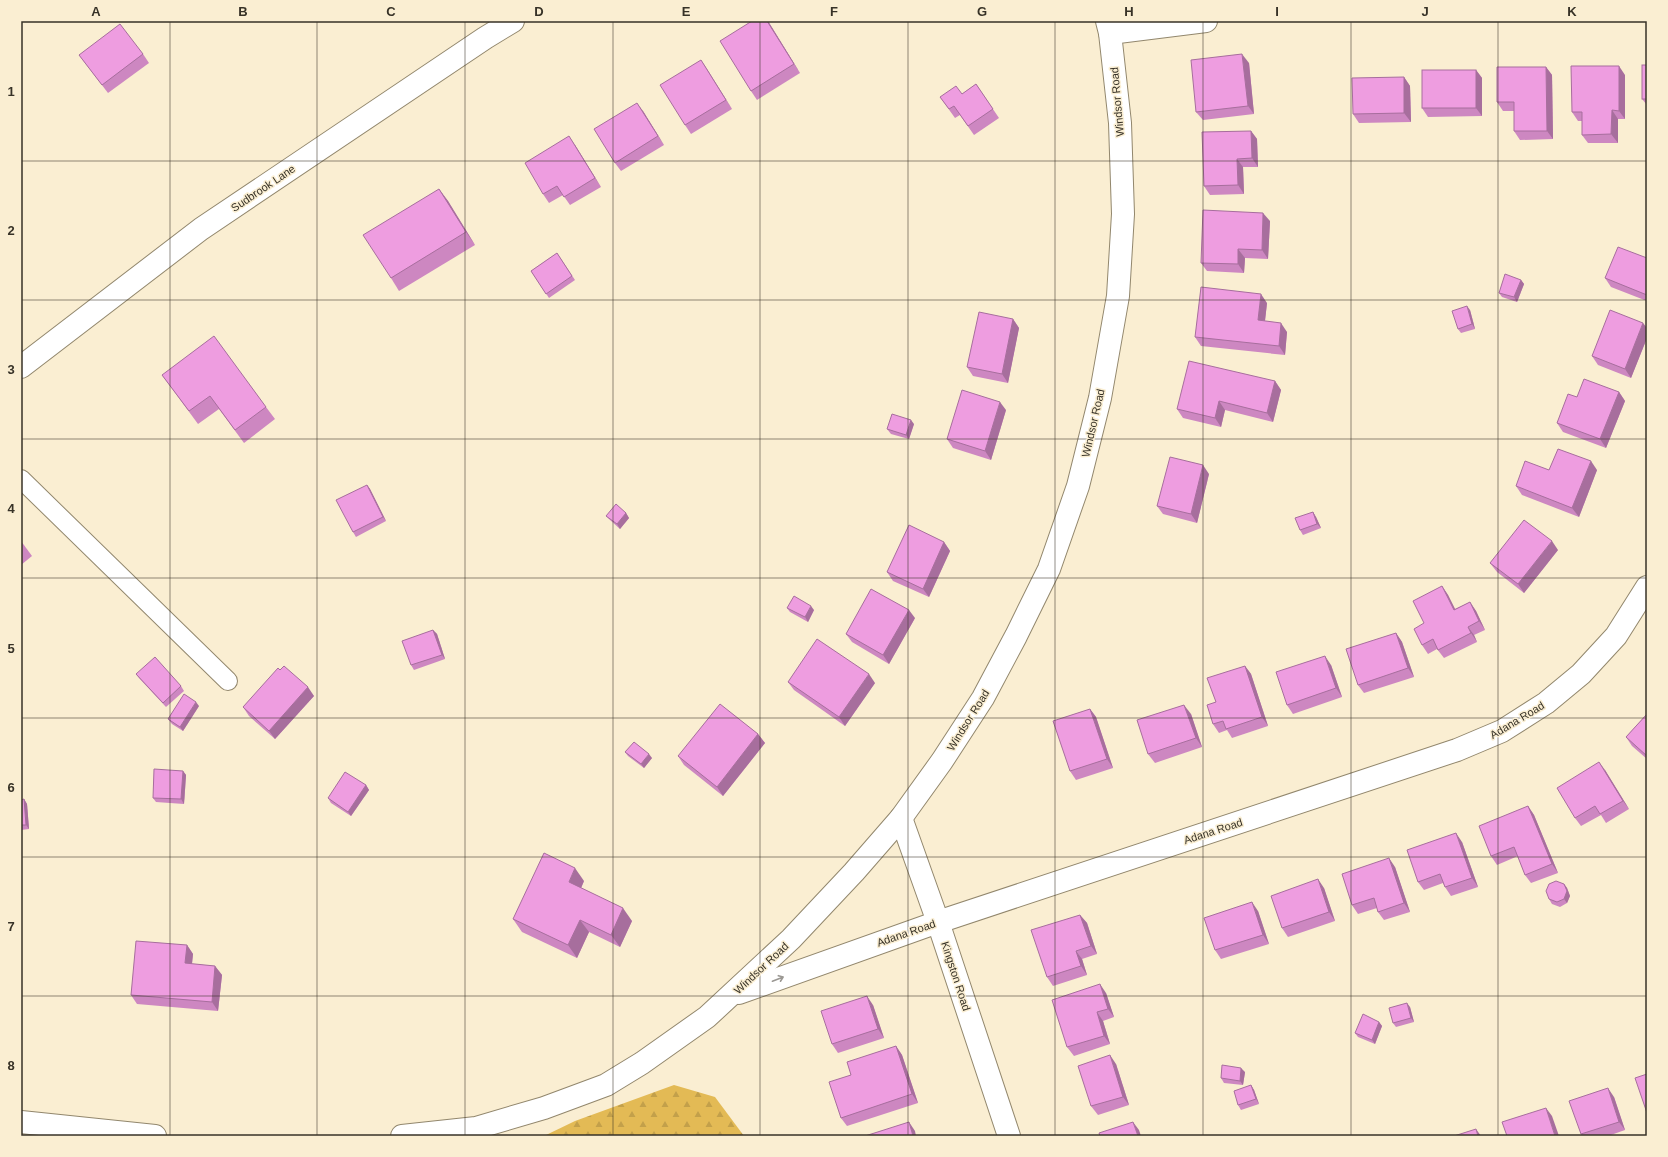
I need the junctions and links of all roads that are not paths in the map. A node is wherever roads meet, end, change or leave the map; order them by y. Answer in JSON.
{"nodes":[{"id":1,"x":513,"y":21,"type":"edge"},
{"id":2,"x":1206,"y":21,"type":"edge"},
{"id":3,"x":1109,"y":27,"type":"edge"},
{"id":4,"x":21,"y":367,"type":"edge"},
{"id":5,"x":21,"y":479,"type":"edge"},
{"id":6,"x":1647,"y":587,"type":"edge"},
{"id":7,"x":228,"y":681,"type":"dead end"},
{"id":8,"x":901,"y":818,"type":"junction"},
{"id":9,"x":938,"y":922,"type":"junction"},
{"id":10,"x":728,"y":997,"type":"junction"},
{"id":11,"x":21,"y":1122,"type":"edge"},
{"id":12,"x":155,"y":1136,"type":"edge"},
{"id":13,"x":402,"y":1136,"type":"edge"},
{"id":14,"x":1009,"y":1136,"type":"edge"}],
"edges":[{"from":1,"to":4,"type":"street","name":"Sudbrook Lane"},
{"from":2,"to":3,"type":"street"},
{"from":3,"to":8,"type":"street","name":"Windsor Road"},
{"from":5,"to":7,"type":"lane"},
{"from":6,"to":9,"type":"street","name":"Adana Road"},
{"from":8,"to":9,"type":"street","name":"Kingston Road"},
{"from":8,"to":10,"type":"street","name":"Windsor Road"},
{"from":10,"to":9,"type":"street","name":"Adana Road","one_way":true},
{"from":9,"to":14,"type":"street","name":"Kingston Road"},
{"from":10,"to":13,"type":"street","name":"Windsor Road"},
{"from":11,"to":12,"type":"street"}]}
